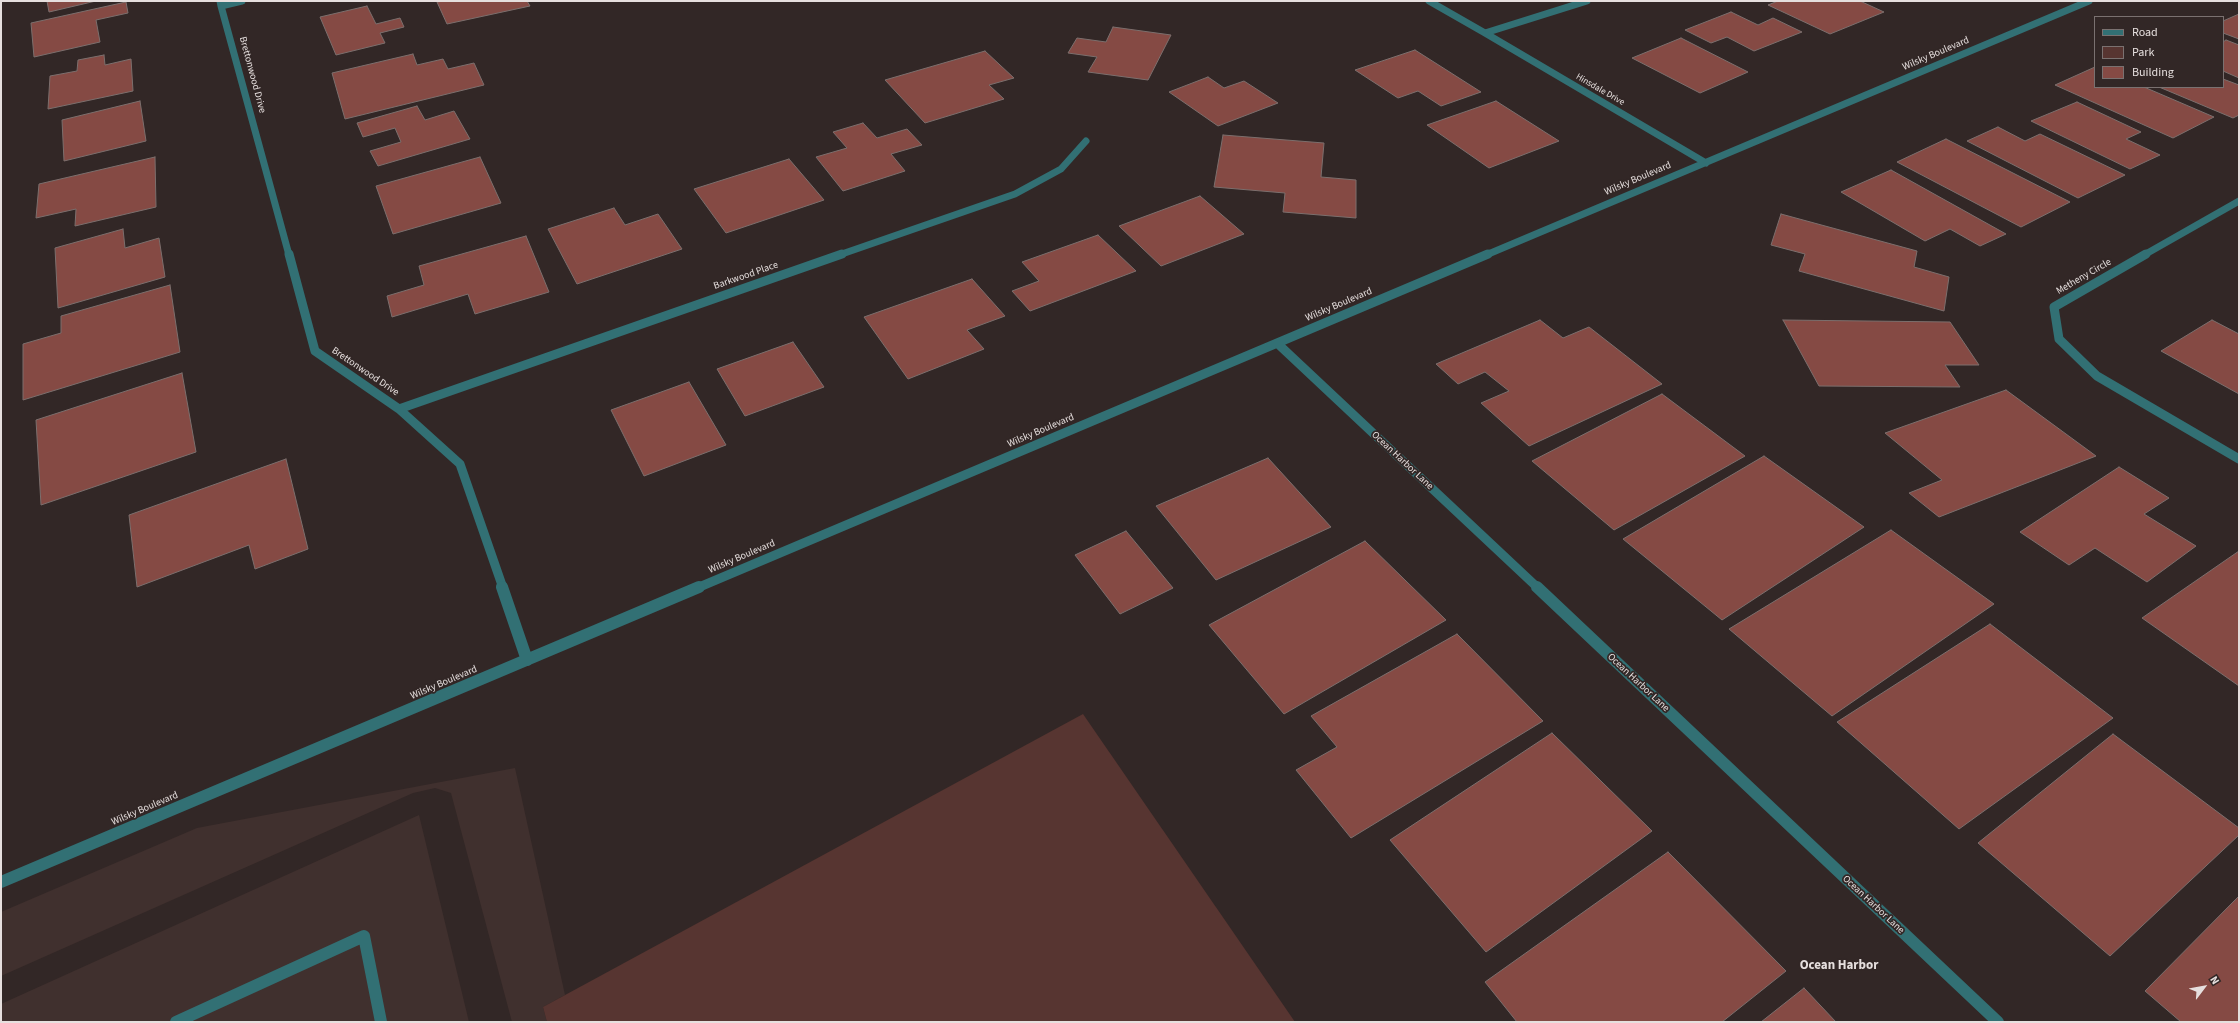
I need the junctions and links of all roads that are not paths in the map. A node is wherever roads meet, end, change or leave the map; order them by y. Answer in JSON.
{"nodes":[{"id":1,"x":242,"y":1,"type":"edge"},
{"id":2,"x":1429,"y":1,"type":"edge"},
{"id":3,"x":1587,"y":1,"type":"edge"},
{"id":4,"x":2089,"y":1,"type":"edge"},
{"id":5,"x":221,"y":3,"type":"edge"},
{"id":6,"x":1485,"y":33,"type":"junction"},
{"id":7,"x":1086,"y":141,"type":"dead end"},
{"id":8,"x":1706,"y":163,"type":"junction"},
{"id":9,"x":2239,"y":201,"type":"edge"},
{"id":10,"x":1277,"y":343,"type":"junction"},
{"id":11,"x":399,"y":408,"type":"junction"},
{"id":12,"x":2239,"y":459,"type":"edge"},
{"id":13,"x":527,"y":660,"type":"junction"},
{"id":14,"x":1,"y":882,"type":"edge"},
{"id":15,"x":176,"y":1022,"type":"edge"},
{"id":16,"x":381,"y":1022,"type":"edge"},
{"id":17,"x":1998,"y":1022,"type":"edge"}],
"edges":[{"from":1,"to":5,"type":"street","name":"Brettonwood Drive"},
{"from":2,"to":6,"type":"street","name":"Hinsdale Drive"},
{"from":3,"to":6,"type":"street"},
{"from":4,"to":8,"type":"street","name":"Wilsky Boulevard"},
{"from":5,"to":11,"type":"street","name":"Brettonwood Drive"},
{"from":6,"to":8,"type":"street","name":"Hinsdale Drive"},
{"from":7,"to":11,"type":"street","name":"Barkwood Place"},
{"from":8,"to":10,"type":"street","name":"Wilsky Boulevard"},
{"from":9,"to":12,"type":"street","name":"Metheny Circle"},
{"from":10,"to":13,"type":"street","name":"Wilsky Boulevard"},
{"from":10,"to":17,"type":"street","name":"Ocean Harbor Lane"},
{"from":11,"to":13,"type":"street","name":"Brettonwood Drive"},
{"from":13,"to":14,"type":"street","name":"Wilsky Boulevard"},
{"from":15,"to":16,"type":"street"}]}
